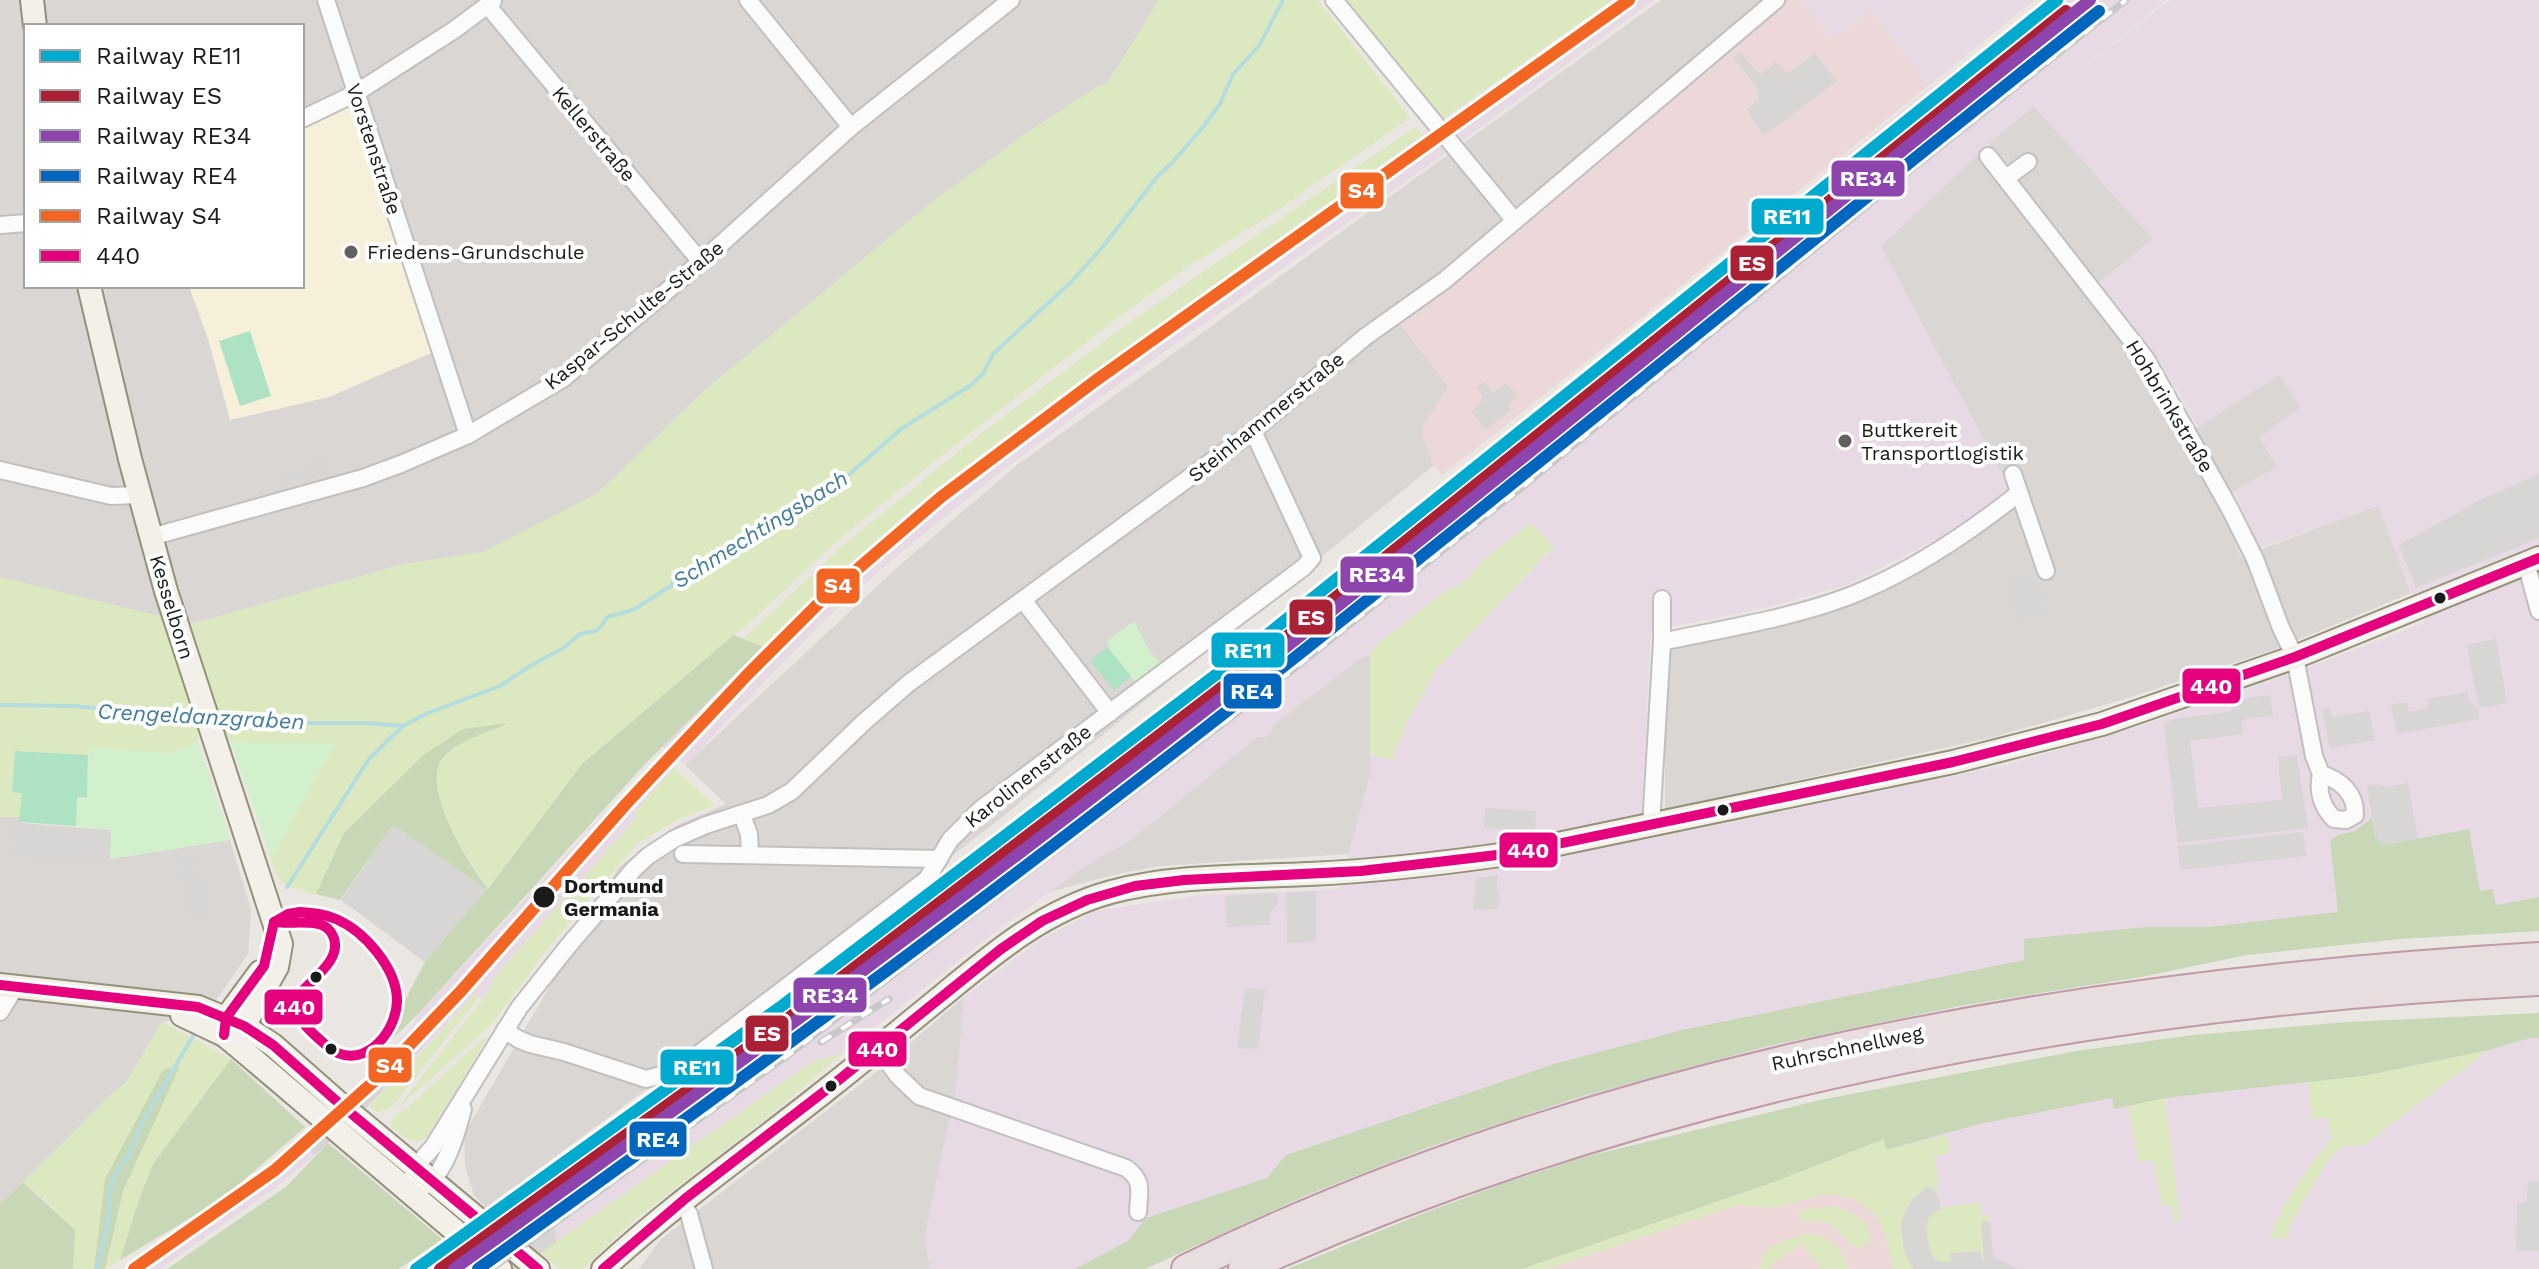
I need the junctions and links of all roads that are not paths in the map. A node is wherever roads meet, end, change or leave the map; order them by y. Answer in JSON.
{"nodes":[{"id":1,"x":32,"y":0,"type":"edge"},
{"id":2,"x":326,"y":0,"type":"edge"},
{"id":3,"x":748,"y":0,"type":"edge"},
{"id":4,"x":1334,"y":0,"type":"edge"},
{"id":5,"x":1776,"y":0,"type":"edge"},
{"id":6,"x":1002,"y":2,"type":"edge"},
{"id":7,"x":491,"y":3,"type":"edge"},
{"id":8,"x":35,"y":24,"type":"edge"},
{"id":9,"x":356,"y":93,"type":"junction"},
{"id":10,"x":304,"y":118,"type":"edge"},
{"id":11,"x":851,"y":127,"type":"junction"},
{"id":12,"x":1988,"y":156,"type":"dead end"},
{"id":13,"x":2028,"y":162,"type":"dead end"},
{"id":14,"x":2006,"y":178,"type":"junction"},
{"id":15,"x":1515,"y":221,"type":"junction"},
{"id":16,"x":24,"y":223,"type":"edge"},
{"id":17,"x":0,"y":225,"type":"edge"},
{"id":18,"x":701,"y":262,"type":"junction"},
{"id":19,"x":89,"y":288,"type":"edge"},
{"id":20,"x":1253,"y":431,"type":"junction"},
{"id":21,"x":468,"y":435,"type":"junction"},
{"id":22,"x":0,"y":470,"type":"edge"},
{"id":23,"x":2013,"y":474,"type":"dead end"},
{"id":24,"x":2019,"y":493,"type":"junction"},
{"id":25,"x":139,"y":495,"type":"junction"},
{"id":26,"x":151,"y":537,"type":"junction"},
{"id":27,"x":2533,"y":561,"type":"edge"},
{"id":28,"x":2046,"y":571,"type":"dead end"},
{"id":29,"x":1662,"y":599,"type":"dead end"},
{"id":30,"x":1023,"y":600,"type":"junction"},
{"id":31,"x":2539,"y":611,"type":"edge"},
{"id":32,"x":1662,"y":642,"type":"junction"},
{"id":33,"x":2295,"y":657,"type":"junction"},
{"id":34,"x":1110,"y":713,"type":"junction"},
{"id":35,"x":2321,"y":774,"type":"dead end"},
{"id":36,"x":742,"y":815,"type":"junction"},
{"id":37,"x":1651,"y":826,"type":"junction"},
{"id":38,"x":683,"y":854,"type":"dead end"},
{"id":39,"x":750,"y":854,"type":"junction"},
{"id":40,"x":939,"y":859,"type":"junction"},
{"id":41,"x":2539,"y":951,"type":"edge"},
{"id":42,"x":2539,"y":957,"type":"edge"},
{"id":43,"x":2455,"y":963,"type":"junction"},
{"id":44,"x":2539,"y":981,"type":"edge"},
{"id":45,"x":8,"y":985,"type":"edge"},
{"id":46,"x":0,"y":1012,"type":"edge"},
{"id":47,"x":231,"y":1026,"type":"junction"},
{"id":48,"x":505,"y":1030,"type":"junction"},
{"id":49,"x":878,"y":1048,"type":"junction"},
{"id":50,"x":424,"y":1174,"type":"junction"},
{"id":51,"x":410,"y":1192,"type":"junction"},
{"id":52,"x":682,"y":1203,"type":"junction"},
{"id":53,"x":1138,"y":1212,"type":"dead end"},
{"id":54,"x":500,"y":1269,"type":"edge"},
{"id":55,"x":538,"y":1269,"type":"edge"},
{"id":56,"x":603,"y":1269,"type":"edge"},
{"id":57,"x":625,"y":1269,"type":"edge"},
{"id":58,"x":704,"y":1269,"type":"edge"},
{"id":59,"x":1186,"y":1269,"type":"edge"},
{"id":60,"x":1244,"y":1269,"type":"edge"}],
"edges":[{"from":1,"to":8,"type":"street"},
{"from":2,"to":9,"type":"street","name":"Vorstenstraße"},
{"from":3,"to":11,"type":"street"},
{"from":4,"to":15,"type":"street"},
{"from":5,"to":15,"type":"street","name":"Steinhammerstraße"},
{"from":6,"to":11,"type":"street","name":"Kaspar-Schulte-Straße"},
{"from":7,"to":9,"type":"street"},
{"from":7,"to":18,"type":"street","name":"Kellerstraße"},
{"from":9,"to":10,"type":"street"},
{"from":9,"to":21,"type":"street","name":"Vorstenstraße"},
{"from":11,"to":18,"type":"street","name":"Kaspar-Schulte-Straße"},
{"from":12,"to":14,"type":"street","name":"Hohbrinkstraße"},
{"from":13,"to":14,"type":"street"},
{"from":14,"to":33,"type":"street","name":"Hohbrinkstraße"},
{"from":15,"to":20,"type":"street","name":"Steinhammerstraße"},
{"from":16,"to":17,"type":"street"},
{"from":18,"to":21,"type":"street","name":"Kaspar-Schulte-Straße"},
{"from":19,"to":25,"type":"street","name":"Kesselborn"},
{"from":20,"to":30,"type":"street","name":"Steinhammerstraße"},
{"from":20,"to":34,"type":"street","name":"Karolinenstraße"},
{"from":21,"to":26,"type":"street","name":"Kaspar-Schulte-Straße"},
{"from":22,"to":25,"type":"street"},
{"from":23,"to":24,"type":"street"},
{"from":24,"to":28,"type":"street"},
{"from":24,"to":32,"type":"street"},
{"from":25,"to":26,"type":"street","name":"Kesselborn"},
{"from":26,"to":47,"type":"street","name":"Kesselborn"},
{"from":27,"to":31,"type":"street"},
{"from":27,"to":33,"type":"street"},
{"from":29,"to":32,"type":"street"},
{"from":30,"to":34,"type":"street"},
{"from":30,"to":36,"type":"street","name":"Steinhammerstraße"},
{"from":32,"to":37,"type":"street"},
{"from":33,"to":35,"type":"street","name":"Hohbrinkstraße"},
{"from":33,"to":37,"type":"street"},
{"from":34,"to":40,"type":"street","name":"Karolinenstraße"},
{"from":36,"to":39,"type":"street"},
{"from":36,"to":48,"type":"street","name":"Steinhammerstraße"},
{"from":37,"to":49,"type":"street"},
{"from":38,"to":39,"type":"street"},
{"from":39,"to":40,"type":"street"},
{"from":40,"to":48,"type":"street","name":"Karolinenstraße"},
{"from":41,"to":43,"type":"highway"},
{"from":42,"to":43,"type":"highway","name":"Ruhrschnellweg"},
{"from":43,"to":59,"type":"highway","name":"Ruhrschnellweg"},
{"from":44,"to":60,"type":"highway","name":"Ruhrschnellweg"},
{"from":45,"to":46,"type":"street"},
{"from":45,"to":47,"type":"street"},
{"from":47,"to":50,"type":"street"},
{"from":47,"to":51,"type":"street"},
{"from":48,"to":50,"type":"street","name":"Steinhammerstraße"},
{"from":49,"to":52,"type":"street"},
{"from":49,"to":53,"type":"street"},
{"from":50,"to":51,"type":"street","name":"Steinhammerstraße"},
{"from":50,"to":55,"type":"street"},
{"from":51,"to":54,"type":"street"},
{"from":52,"to":56,"type":"street"},
{"from":52,"to":57,"type":"street"},
{"from":52,"to":58,"type":"street"}]}
